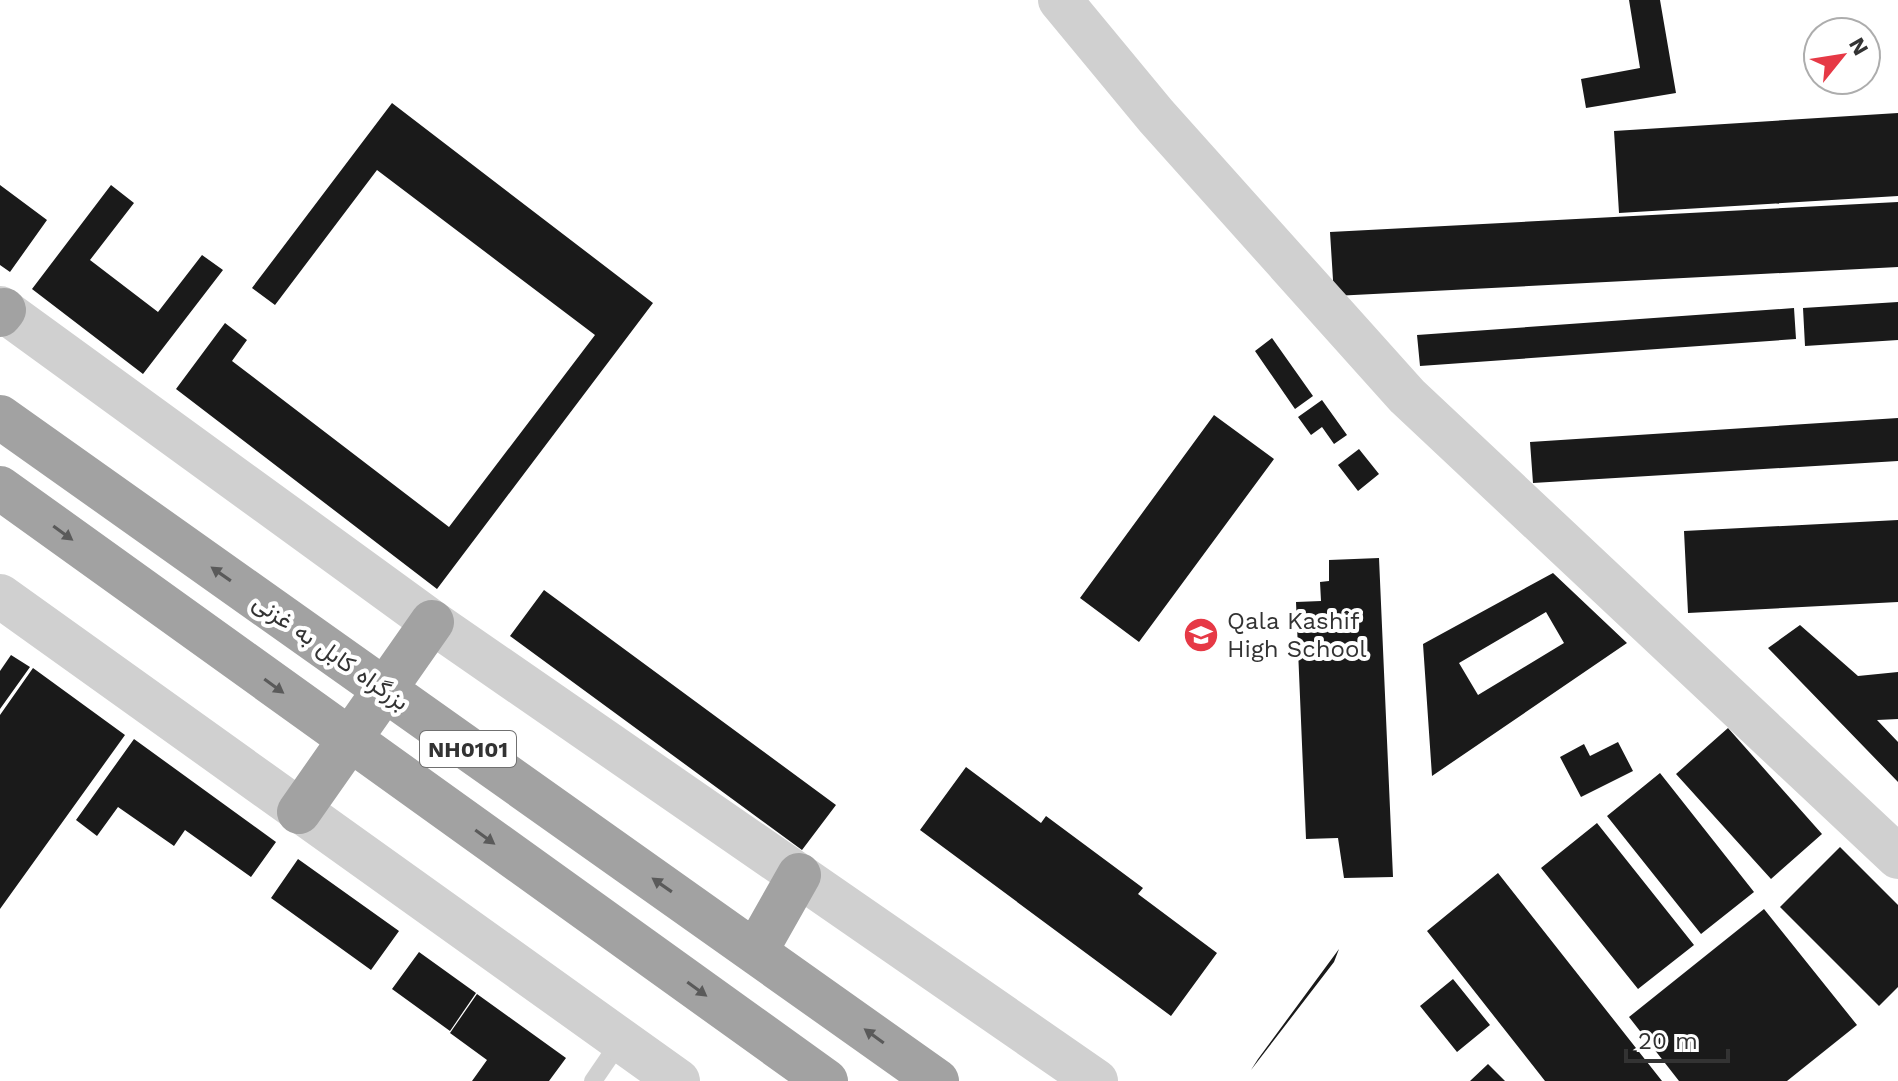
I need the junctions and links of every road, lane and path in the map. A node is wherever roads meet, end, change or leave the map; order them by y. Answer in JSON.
{"nodes":[{"id":1,"x":1060,"y":0,"type":"edge"},
{"id":2,"x":1,"y":311,"type":"edge"},
{"id":3,"x":0,"y":417,"type":"edge"},
{"id":4,"x":0,"y":488,"type":"edge"},
{"id":5,"x":0,"y":596,"type":"edge"},
{"id":6,"x":432,"y":622,"type":"junction"},
{"id":7,"x":386,"y":691,"type":"junction"},
{"id":8,"x":351,"y":741,"type":"junction"},
{"id":9,"x":299,"y":812,"type":"junction"},
{"id":10,"x":1898,"y":857,"type":"edge"},
{"id":11,"x":799,"y":875,"type":"junction"},
{"id":12,"x":756,"y":951,"type":"junction"},
{"id":13,"x":621,"y":1040,"type":"junction"},
{"id":14,"x":593,"y":1081,"type":"edge"},
{"id":15,"x":678,"y":1081,"type":"edge"},
{"id":16,"x":826,"y":1081,"type":"edge"},
{"id":17,"x":937,"y":1081,"type":"edge"},
{"id":18,"x":1096,"y":1081,"type":"edge"}],
"edges":[{"from":1,"to":10,"type":"street"},
{"from":2,"to":6,"type":"street"},
{"from":7,"to":3,"type":"highway","name":"بزرگراه کابل به غزنی","number":"NH0101","one_way":true},
{"from":4,"to":8,"type":"highway","number":"NH0101","one_way":true},
{"from":5,"to":9,"type":"street"},
{"from":6,"to":7,"type":"highway"},
{"from":6,"to":11,"type":"street"},
{"from":7,"to":8,"type":"highway"},
{"from":12,"to":7,"type":"highway","name":"بزرگراه کابل به غزنی","number":"NH0101","one_way":true},
{"from":8,"to":9,"type":"highway"},
{"from":8,"to":16,"type":"highway","number":"NH0101","one_way":true},
{"from":9,"to":13,"type":"street"},
{"from":11,"to":12,"type":"highway"},
{"from":11,"to":18,"type":"street"},
{"from":17,"to":12,"type":"highway","name":"بزرگراه کابل به غزنی","number":"NH0101","one_way":true},
{"from":13,"to":14,"type":"lane"},
{"from":13,"to":15,"type":"street"}]}
